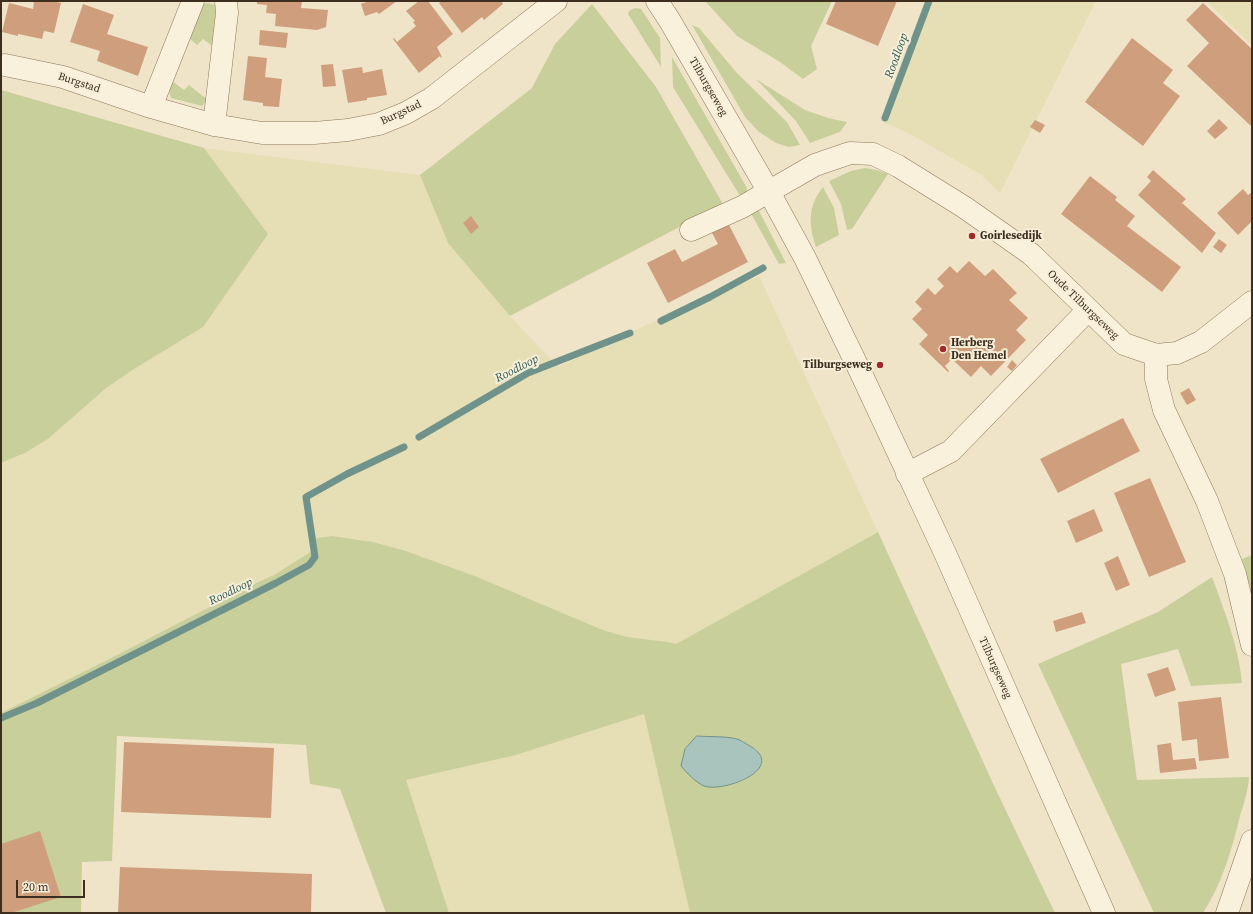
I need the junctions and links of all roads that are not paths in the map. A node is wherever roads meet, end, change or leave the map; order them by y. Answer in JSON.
{"nodes":[{"id":1,"x":193,"y":1,"type":"edge"},
{"id":2,"x":226,"y":1,"type":"edge"},
{"id":3,"x":556,"y":1,"type":"edge"},
{"id":4,"x":657,"y":1,"type":"edge"},
{"id":5,"x":5,"y":65,"type":"dead end"},
{"id":6,"x":151,"y":107,"type":"junction"},
{"id":7,"x":214,"y":125,"type":"junction"},
{"id":8,"x":769,"y":192,"type":"junction"},
{"id":9,"x":691,"y":230,"type":"dead end"},
{"id":10,"x":1252,"y":302,"type":"edge"},
{"id":11,"x":1088,"y":310,"type":"junction"},
{"id":12,"x":1156,"y":355,"type":"junction"},
{"id":13,"x":907,"y":474,"type":"junction"},
{"id":14,"x":1252,"y":645,"type":"edge"},
{"id":15,"x":1252,"y":841,"type":"edge"},
{"id":16,"x":1104,"y":913,"type":"edge"},
{"id":17,"x":1227,"y":913,"type":"edge"}],
"edges":[{"from":1,"to":6,"type":"street"},
{"from":2,"to":7,"type":"street"},
{"from":3,"to":7,"type":"street","name":"Burgstad"},
{"from":4,"to":8,"type":"street","name":"Tilburgseweg"},
{"from":5,"to":6,"type":"street","name":"Burgstad"},
{"from":6,"to":7,"type":"street","name":"Burgstad"},
{"from":8,"to":9,"type":"street","name":"Oude Tilburgseweg"},
{"from":8,"to":11,"type":"street","name":"Oude Tilburgseweg"},
{"from":8,"to":13,"type":"street","name":"Tilburgseweg"},
{"from":10,"to":12,"type":"street"},
{"from":11,"to":12,"type":"street","name":"Oude Tilburgseweg"},
{"from":11,"to":13,"type":"street"},
{"from":12,"to":14,"type":"street"},
{"from":13,"to":16,"type":"street","name":"Tilburgseweg"},
{"from":15,"to":17,"type":"street"}]}
